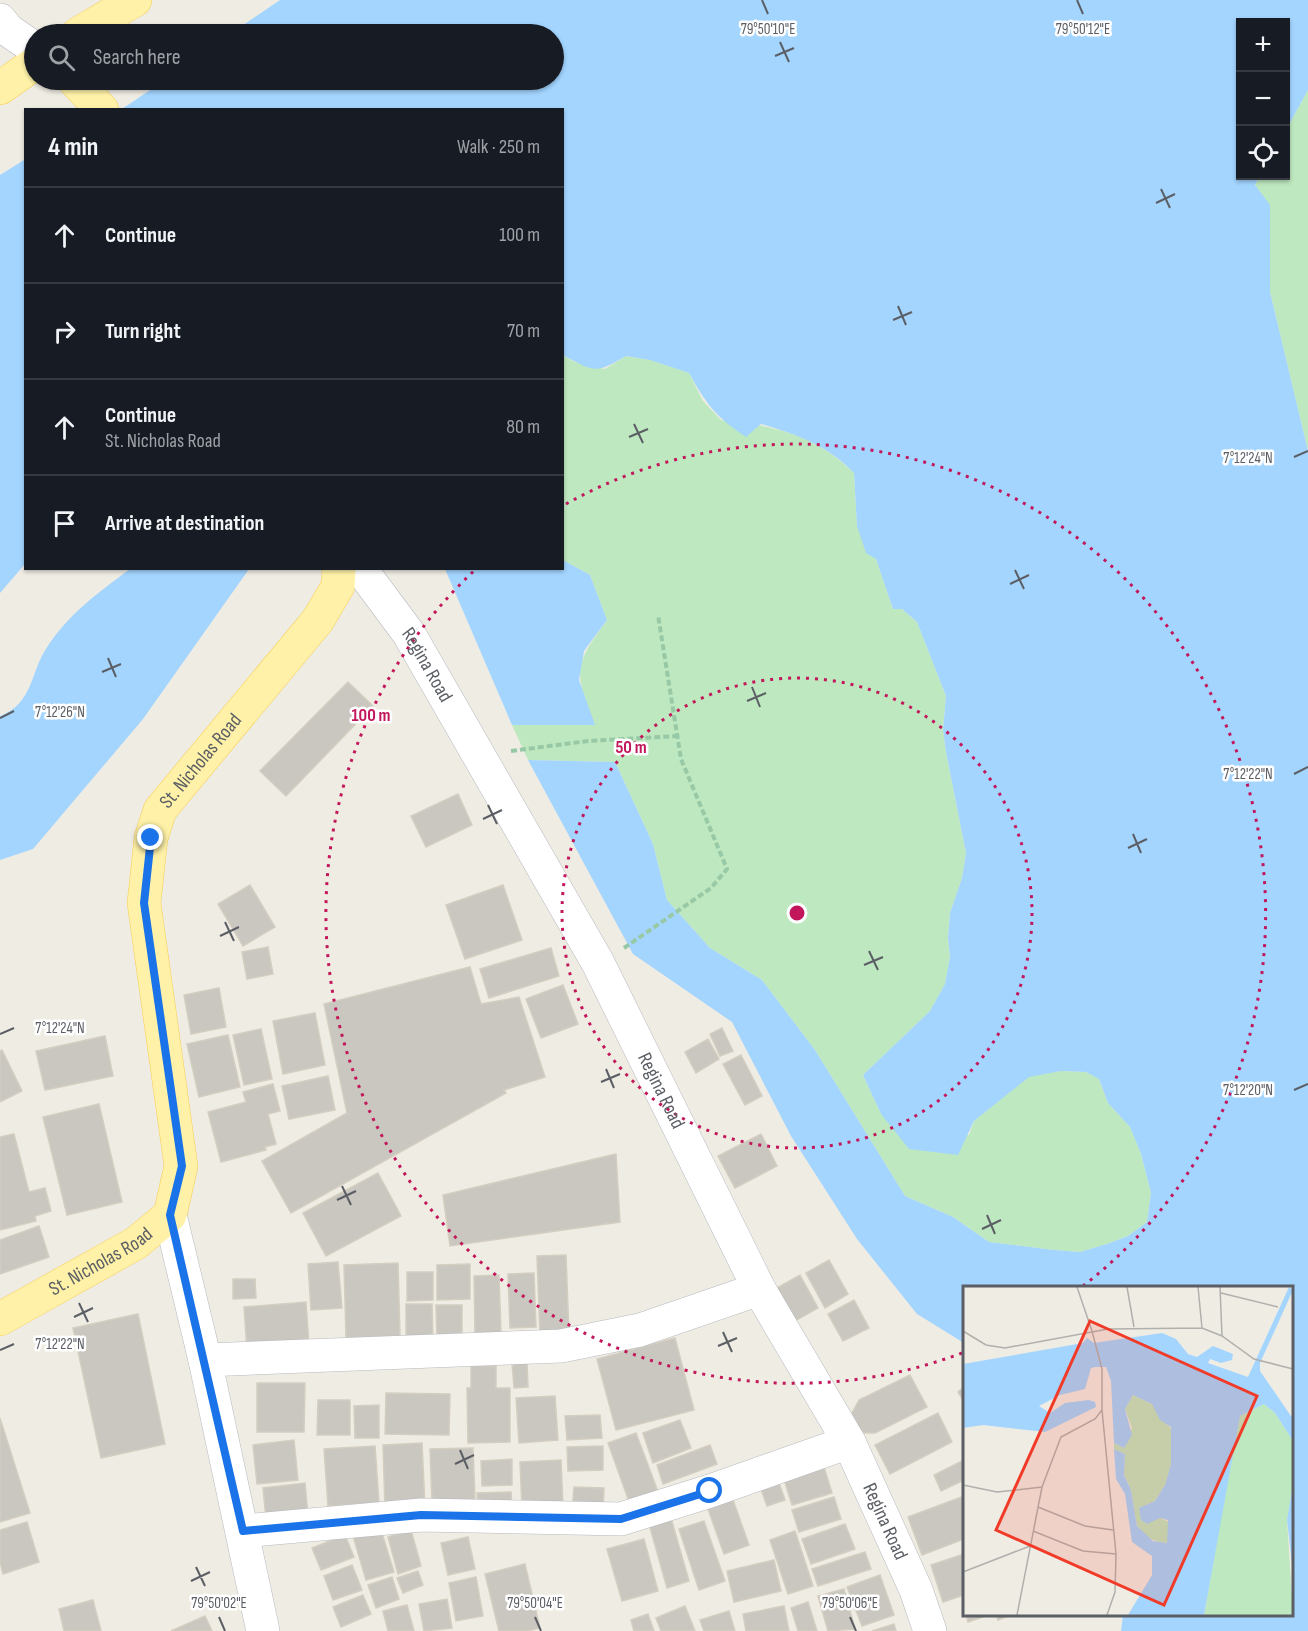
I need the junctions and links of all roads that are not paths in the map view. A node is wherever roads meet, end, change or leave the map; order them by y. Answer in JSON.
{"nodes":[{"id":1,"x":135,"y":0,"type":"edge"},
{"id":2,"x":0,"y":20,"type":"edge"},
{"id":3,"x":95,"y":24,"type":"edge"},
{"id":4,"x":24,"y":41,"type":"edge"},
{"id":5,"x":24,"y":71,"type":"edge"},
{"id":6,"x":0,"y":88,"type":"edge"},
{"id":7,"x":84,"y":90,"type":"edge"},
{"id":8,"x":100,"y":107,"type":"edge"},
{"id":9,"x":339,"y":570,"type":"edge"},
{"id":10,"x":361,"y":570,"type":"edge"},
{"id":11,"x":170,"y":1215,"type":"junction"},
{"id":12,"x":759,"y":1289,"type":"junction"},
{"id":13,"x":0,"y":1319,"type":"edge"},
{"id":14,"x":205,"y":1360,"type":"junction"},
{"id":15,"x":849,"y":1442,"type":"junction"},
{"id":16,"x":243,"y":1531,"type":"junction"},
{"id":17,"x":263,"y":1631,"type":"edge"},
{"id":18,"x":930,"y":1631,"type":"edge"}],
"edges":[{"from":1,"to":3,"type":"main road"},
{"from":2,"to":4,"type":"street"},
{"from":5,"to":6,"type":"main road"},
{"from":7,"to":8,"type":"main road"},
{"from":9,"to":11,"type":"main road","name":"St. Nicholas Road"},
{"from":10,"to":12,"type":"street","name":"Regina Road"},
{"from":11,"to":13,"type":"main road","name":"St. Nicholas Road"},
{"from":11,"to":14,"type":"street"},
{"from":12,"to":14,"type":"street"},
{"from":12,"to":15,"type":"street","name":"Regina Road"},
{"from":14,"to":16,"type":"street"},
{"from":15,"to":16,"type":"street"},
{"from":15,"to":18,"type":"street","name":"Regina Road"},
{"from":16,"to":17,"type":"street"}]}
